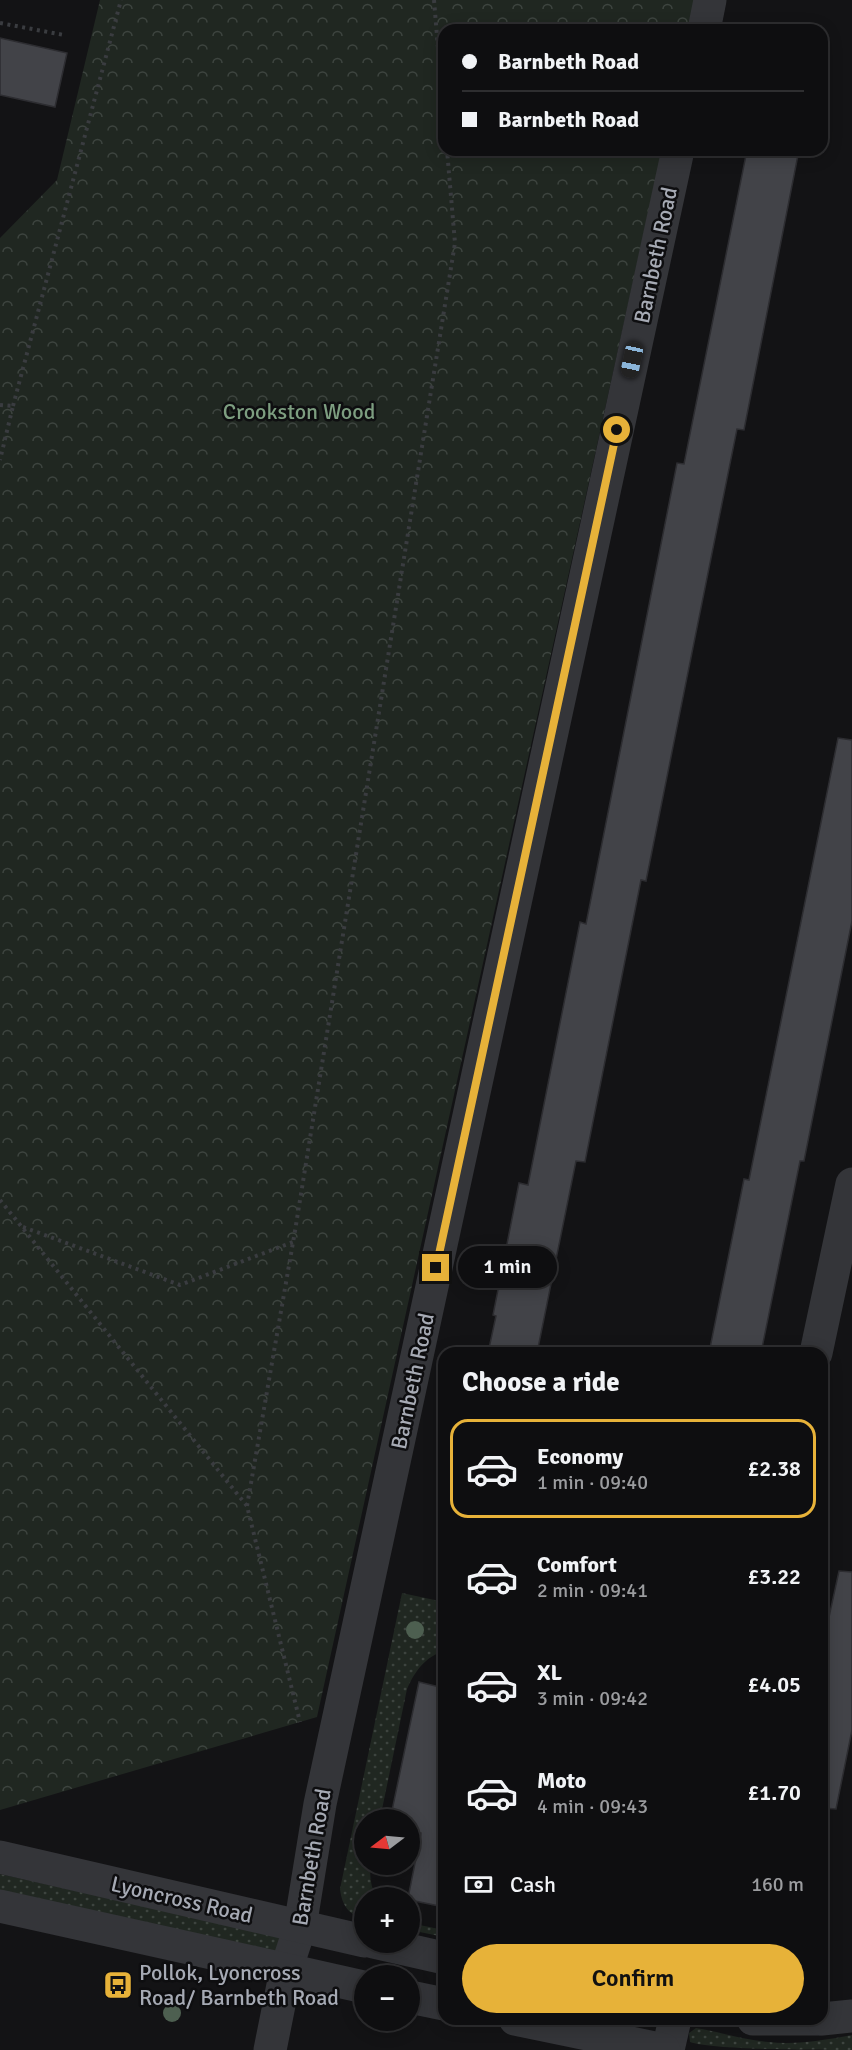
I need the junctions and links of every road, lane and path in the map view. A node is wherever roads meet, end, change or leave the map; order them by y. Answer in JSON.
{"nodes":[{"id":1,"x":122,"y":0,"type":"edge"},
{"id":2,"x":434,"y":0,"type":"edge"},
{"id":3,"x":710,"y":0,"type":"edge"},
{"id":4,"x":0,"y":23,"type":"edge"},
{"id":5,"x":705,"y":24,"type":"edge"},
{"id":6,"x":64,"y":35,"type":"dead end"},
{"id":7,"x":438,"y":48,"type":"edge"},
{"id":8,"x":448,"y":156,"type":"edge"},
{"id":9,"x":677,"y":156,"type":"edge"},
{"id":10,"x":0,"y":405,"type":"edge"},
{"id":11,"x":13,"y":406,"type":"junction"},
{"id":12,"x":0,"y":460,"type":"edge"},
{"id":13,"x":852,"y":1184,"type":"edge"},
{"id":14,"x":0,"y":1200,"type":"edge"},
{"id":15,"x":22,"y":1227,"type":"junction"},
{"id":16,"x":293,"y":1242,"type":"junction"},
{"id":17,"x":817,"y":1347,"type":"edge"},
{"id":18,"x":247,"y":1506,"type":"junction"},
{"id":19,"x":300,"y":1724,"type":"dead end"},
{"id":20,"x":0,"y":1857,"type":"edge"},
{"id":21,"x":0,"y":1906,"type":"edge"},
{"id":22,"x":300,"y":1926,"type":"junction"},
{"id":23,"x":354,"y":1939,"type":"edge"},
{"id":24,"x":420,"y":1953,"type":"edge"},
{"id":25,"x":438,"y":1957,"type":"edge"},
{"id":26,"x":286,"y":1970,"type":"junction"},
{"id":27,"x":354,"y":1986,"type":"edge"},
{"id":28,"x":420,"y":1999,"type":"edge"},
{"id":29,"x":438,"y":2003,"type":"edge"},
{"id":30,"x":852,"y":2016,"type":"edge"},
{"id":31,"x":828,"y":2018,"type":"edge"},
{"id":32,"x":544,"y":2025,"type":"edge"},
{"id":33,"x":674,"y":2025,"type":"edge"},
{"id":34,"x":270,"y":2050,"type":"edge"},
{"id":35,"x":664,"y":2050,"type":"edge"},
{"id":36,"x":668,"y":2050,"type":"edge"}],
"edges":[{"from":1,"to":11,"type":"path"},
{"from":2,"to":7,"type":"path"},
{"from":3,"to":5,"type":"street"},
{"from":4,"to":6,"type":"path"},
{"from":8,"to":16,"type":"path"},
{"from":9,"to":22,"type":"street","name":"Barnbeth Road"},
{"from":10,"to":11,"type":"path"},
{"from":11,"to":12,"type":"path"},
{"from":13,"to":17,"type":"street"},
{"from":14,"to":15,"type":"path"},
{"from":15,"to":16,"type":"path"},
{"from":15,"to":18,"type":"path"},
{"from":16,"to":18,"type":"path"},
{"from":18,"to":19,"type":"path"},
{"from":20,"to":22,"type":"street","name":"Lyoncross Road"},
{"from":21,"to":26,"type":"street","name":"Lyoncross Road"},
{"from":22,"to":23,"type":"street","name":"Lyoncross Road"},
{"from":22,"to":26,"type":"street","name":"Barnbeth Road"},
{"from":24,"to":25,"type":"street"},
{"from":26,"to":27,"type":"street","name":"Lyoncross Road"},
{"from":26,"to":34,"type":"street","name":"Barnbeth Road"},
{"from":28,"to":29,"type":"street"},
{"from":30,"to":31,"type":"street"},
{"from":32,"to":35,"type":"street"},
{"from":33,"to":36,"type":"street"}]}
